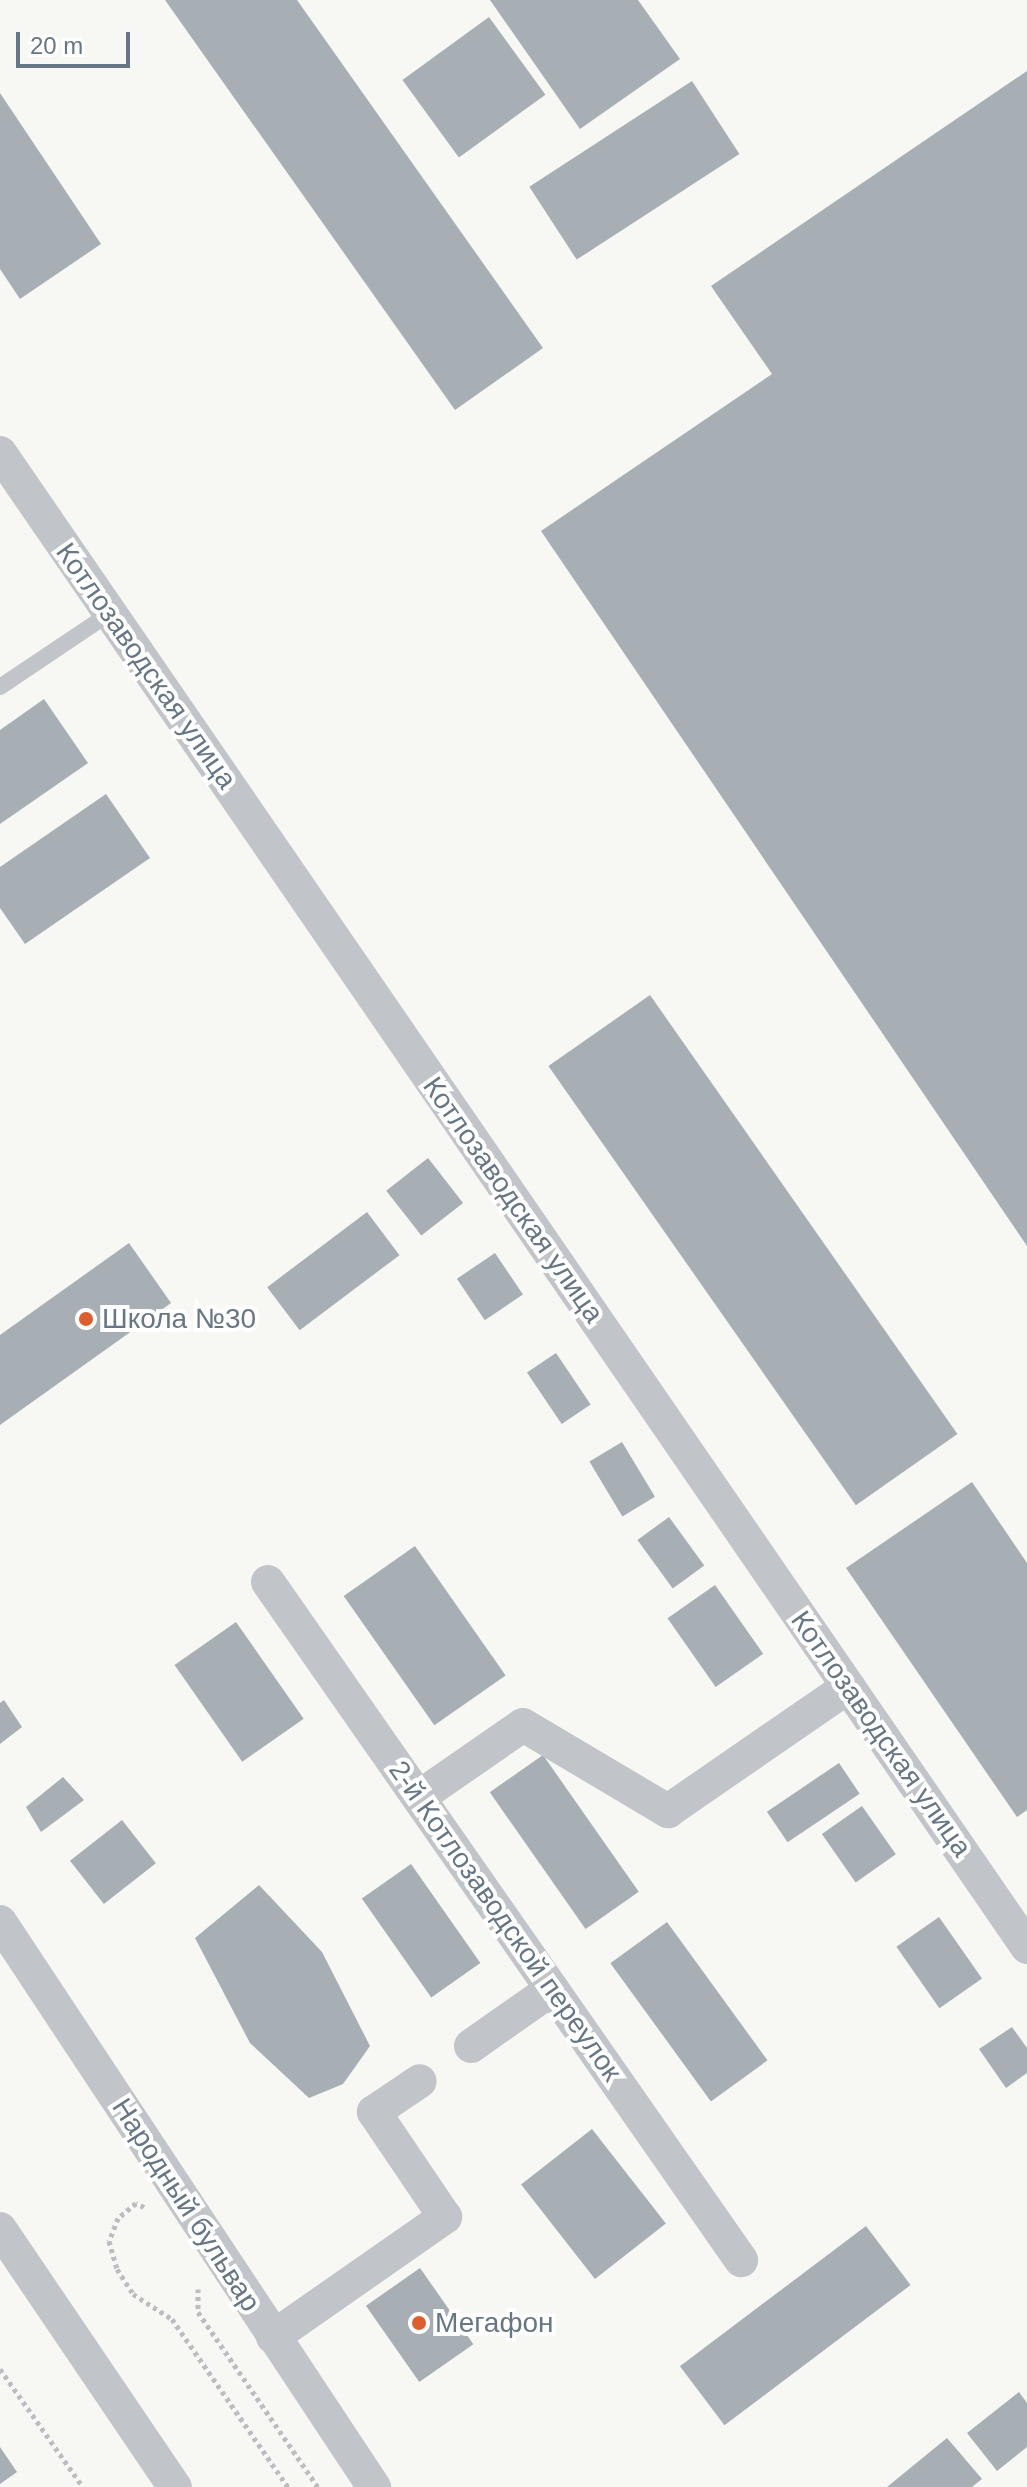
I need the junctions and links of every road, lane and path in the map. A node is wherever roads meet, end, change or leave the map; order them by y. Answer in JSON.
{"nodes":[{"id":1,"x":0,"y":453,"type":"edge"},
{"id":2,"x":110,"y":613,"type":"junction"},
{"id":3,"x":0,"y":687,"type":"edge"},
{"id":4,"x":268,"y":1582,"type":"dead end"},
{"id":5,"x":848,"y":1687,"type":"junction"},
{"id":6,"x":419,"y":1797,"type":"junction"},
{"id":7,"x":0,"y":1922,"type":"edge"},
{"id":8,"x":1027,"y":1947,"type":"edge"},
{"id":9,"x":552,"y":1989,"type":"junction"},
{"id":10,"x":471,"y":2046,"type":"dead end"},
{"id":11,"x":420,"y":2081,"type":"dead end"},
{"id":12,"x":155,"y":2212,"type":"dead end"},
{"id":13,"x":0,"y":2229,"type":"edge"},
{"id":14,"x":741,"y":2260,"type":"dead end"},
{"id":15,"x":197,"y":2276,"type":"dead end"},
{"id":16,"x":273,"y":2337,"type":"junction"},
{"id":17,"x":0,"y":2369,"type":"edge"},
{"id":18,"x":83,"y":2487,"type":"edge"},
{"id":19,"x":175,"y":2487,"type":"edge"},
{"id":20,"x":288,"y":2487,"type":"edge"},
{"id":21,"x":318,"y":2487,"type":"edge"},
{"id":22,"x":374,"y":2487,"type":"edge"}],
"edges":[{"from":1,"to":2,"type":"street","name":"Котлозаводская улица"},
{"from":2,"to":3,"type":"lane"},
{"from":2,"to":5,"type":"street","name":"Котлозаводская улица"},
{"from":4,"to":6,"type":"street","name":"2-й Котлозаводской переулок"},
{"from":5,"to":6,"type":"street"},
{"from":5,"to":8,"type":"street","name":"Котлозаводская улица"},
{"from":6,"to":9,"type":"street","name":"2-й Котлозаводской переулок"},
{"from":7,"to":16,"type":"street","name":"Народный бульвар"},
{"from":9,"to":10,"type":"street"},
{"from":9,"to":14,"type":"street","name":"2-й Котлозаводской переулок"},
{"from":11,"to":16,"type":"street"},
{"from":12,"to":20,"type":"path"},
{"from":13,"to":19,"type":"street"},
{"from":15,"to":21,"type":"path"},
{"from":16,"to":22,"type":"street","name":"Народный бульвар"},
{"from":17,"to":18,"type":"path"}]}
